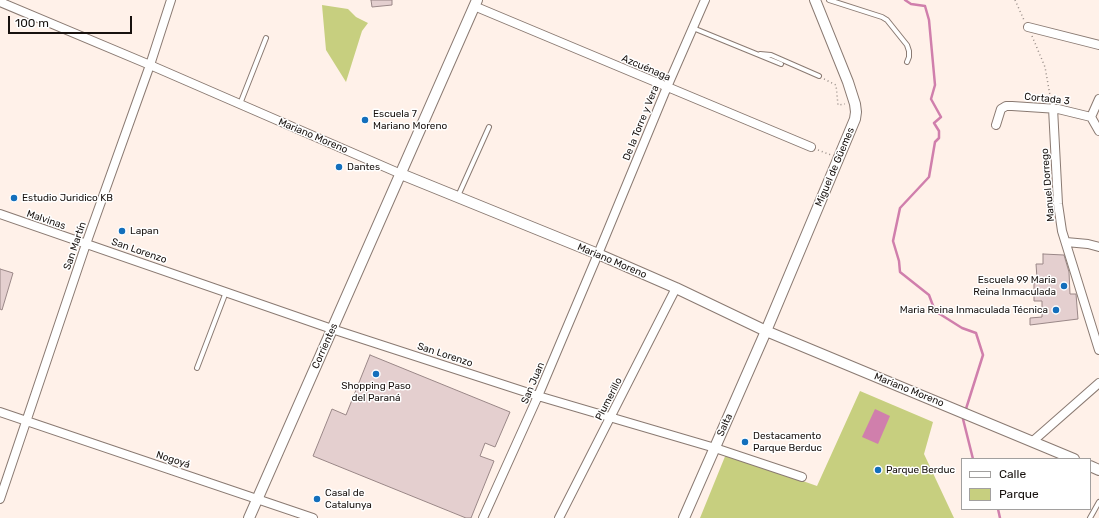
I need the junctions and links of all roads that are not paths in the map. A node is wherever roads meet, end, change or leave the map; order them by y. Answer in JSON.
{"nodes":[{"id":1,"x":171,"y":0,"type":"edge"},
{"id":2,"x":705,"y":0,"type":"edge"},
{"id":3,"x":815,"y":0,"type":"edge"},
{"id":4,"x":829,"y":0,"type":"edge"},
{"id":5,"x":0,"y":2,"type":"edge"},
{"id":6,"x":476,"y":3,"type":"edge"},
{"id":7,"x":1028,"y":27,"type":"road end"},
{"id":8,"x":692,"y":28,"type":"junction"},
{"id":9,"x":266,"y":38,"type":"dead end"},
{"id":10,"x":1099,"y":45,"type":"edge"},
{"id":11,"x":754,"y":53,"type":"junction"},
{"id":12,"x":907,"y":62,"type":"dead end"},
{"id":13,"x":781,"y":64,"type":"dead end"},
{"id":14,"x":150,"y":65,"type":"junction"},
{"id":15,"x":819,"y":76,"type":"road end"},
{"id":16,"x":666,"y":87,"type":"junction"},
{"id":17,"x":1099,"y":99,"type":"edge"},
{"id":18,"x":240,"y":105,"type":"junction"},
{"id":19,"x":1052,"y":108,"type":"junction"},
{"id":20,"x":1091,"y":117,"type":"junction"},
{"id":21,"x":996,"y":125,"type":"dead end"},
{"id":22,"x":489,"y":127,"type":"dead end"},
{"id":23,"x":1099,"y":131,"type":"edge"},
{"id":24,"x":811,"y":147,"type":"road end"},
{"id":25,"x":401,"y":174,"type":"junction"},
{"id":26,"x":458,"y":197,"type":"junction"},
{"id":27,"x":0,"y":214,"type":"edge"},
{"id":28,"x":1066,"y":242,"type":"junction"},
{"id":29,"x":86,"y":244,"type":"junction"},
{"id":30,"x":1099,"y":247,"type":"edge"},
{"id":31,"x":598,"y":254,"type":"junction"},
{"id":32,"x":676,"y":288,"type":"junction"},
{"id":33,"x":226,"y":292,"type":"junction"},
{"id":34,"x":332,"y":329,"type":"junction"},
{"id":35,"x":766,"y":331,"type":"junction"},
{"id":36,"x":1099,"y":350,"type":"edge"},
{"id":37,"x":197,"y":368,"type":"dead end"},
{"id":38,"x":1099,"y":383,"type":"edge"},
{"id":39,"x":538,"y":396,"type":"junction"},
{"id":40,"x":0,"y":412,"type":"edge"},
{"id":41,"x":611,"y":417,"type":"junction"},
{"id":42,"x":26,"y":421,"type":"junction"},
{"id":43,"x":1030,"y":440,"type":"junction"},
{"id":44,"x":715,"y":448,"type":"junction"},
{"id":45,"x":1072,"y":458,"type":"edge"},
{"id":46,"x":802,"y":477,"type":"dead end"},
{"id":47,"x":258,"y":498,"type":"junction"},
{"id":48,"x":0,"y":499,"type":"edge"},
{"id":49,"x":1099,"y":502,"type":"edge"},
{"id":50,"x":249,"y":518,"type":"edge"},
{"id":51,"x":313,"y":518,"type":"edge"},
{"id":52,"x":483,"y":518,"type":"edge"},
{"id":53,"x":559,"y":518,"type":"edge"},
{"id":54,"x":684,"y":518,"type":"edge"},
{"id":55,"x":1090,"y":518,"type":"edge"}],
"edges":[{"from":1,"to":14,"type":"street","name":"San Martín"},
{"from":2,"to":8,"type":"street","name":"De la Torre y Vera"},
{"from":3,"to":35,"type":"street","name":"Miguel de Güemes"},
{"from":4,"to":12,"type":"lane"},
{"from":5,"to":14,"type":"street","name":"Mariano Moreno"},
{"from":6,"to":16,"type":"street","name":"Azcuénaga"},
{"from":6,"to":25,"type":"street","name":"Corrientes"},
{"from":7,"to":10,"type":"street"},
{"from":8,"to":11,"type":"lane"},
{"from":8,"to":16,"type":"street","name":"De la Torre y Vera"},
{"from":9,"to":18,"type":"lane"},
{"from":11,"to":13,"type":"lane"},
{"from":11,"to":15,"type":"lane"},
{"from":14,"to":18,"type":"street","name":"Mariano Moreno"},
{"from":14,"to":29,"type":"street","name":"San Martín"},
{"from":16,"to":24,"type":"street","name":"Azcuénaga"},
{"from":16,"to":31,"type":"street","name":"De la Torre y Vera"},
{"from":17,"to":20,"type":"street"},
{"from":18,"to":25,"type":"street","name":"Mariano Moreno"},
{"from":19,"to":20,"type":"street","name":"Cortada 3"},
{"from":19,"to":21,"type":"street","name":"Cortada 3"},
{"from":19,"to":28,"type":"street","name":"Manuel Dorrego"},
{"from":20,"to":23,"type":"street"},
{"from":22,"to":26,"type":"lane"},
{"from":25,"to":26,"type":"street","name":"Mariano Moreno"},
{"from":25,"to":34,"type":"street","name":"Corrientes"},
{"from":26,"to":31,"type":"street","name":"Mariano Moreno"},
{"from":27,"to":29,"type":"street","name":"Malvinas"},
{"from":28,"to":30,"type":"street"},
{"from":28,"to":36,"type":"street","name":"Manuel Dorrego"},
{"from":29,"to":33,"type":"street","name":"San Lorenzo"},
{"from":29,"to":42,"type":"street","name":"San Martín"},
{"from":31,"to":32,"type":"street","name":"Mariano Moreno"},
{"from":31,"to":39,"type":"street","name":"San Juan"},
{"from":32,"to":35,"type":"street","name":"Mariano Moreno"},
{"from":32,"to":41,"type":"street","name":"Plumerillo"},
{"from":33,"to":34,"type":"street","name":"San Lorenzo"},
{"from":33,"to":37,"type":"lane"},
{"from":34,"to":39,"type":"street","name":"San Lorenzo"},
{"from":34,"to":47,"type":"street","name":"Corrientes"},
{"from":35,"to":43,"type":"street","name":"Mariano Moreno"},
{"from":35,"to":44,"type":"street","name":"Salta"},
{"from":38,"to":43,"type":"street"},
{"from":39,"to":41,"type":"street","name":"San Lorenzo"},
{"from":39,"to":52,"type":"street","name":"San Juan"},
{"from":40,"to":42,"type":"street","name":"Nogoyá"},
{"from":41,"to":44,"type":"street","name":"San Lorenzo"},
{"from":41,"to":53,"type":"street","name":"Plumerillo"},
{"from":42,"to":47,"type":"street","name":"Nogoyá"},
{"from":42,"to":48,"type":"street","name":"San Martín"},
{"from":43,"to":45,"type":"street","name":"Mariano Moreno"},
{"from":44,"to":46,"type":"street","name":"San Lorenzo"},
{"from":44,"to":54,"type":"street","name":"Salta"},
{"from":47,"to":50,"type":"street","name":"Corrientes"},
{"from":47,"to":51,"type":"street","name":"Nogoyá"},
{"from":49,"to":55,"type":"lane"}]}
